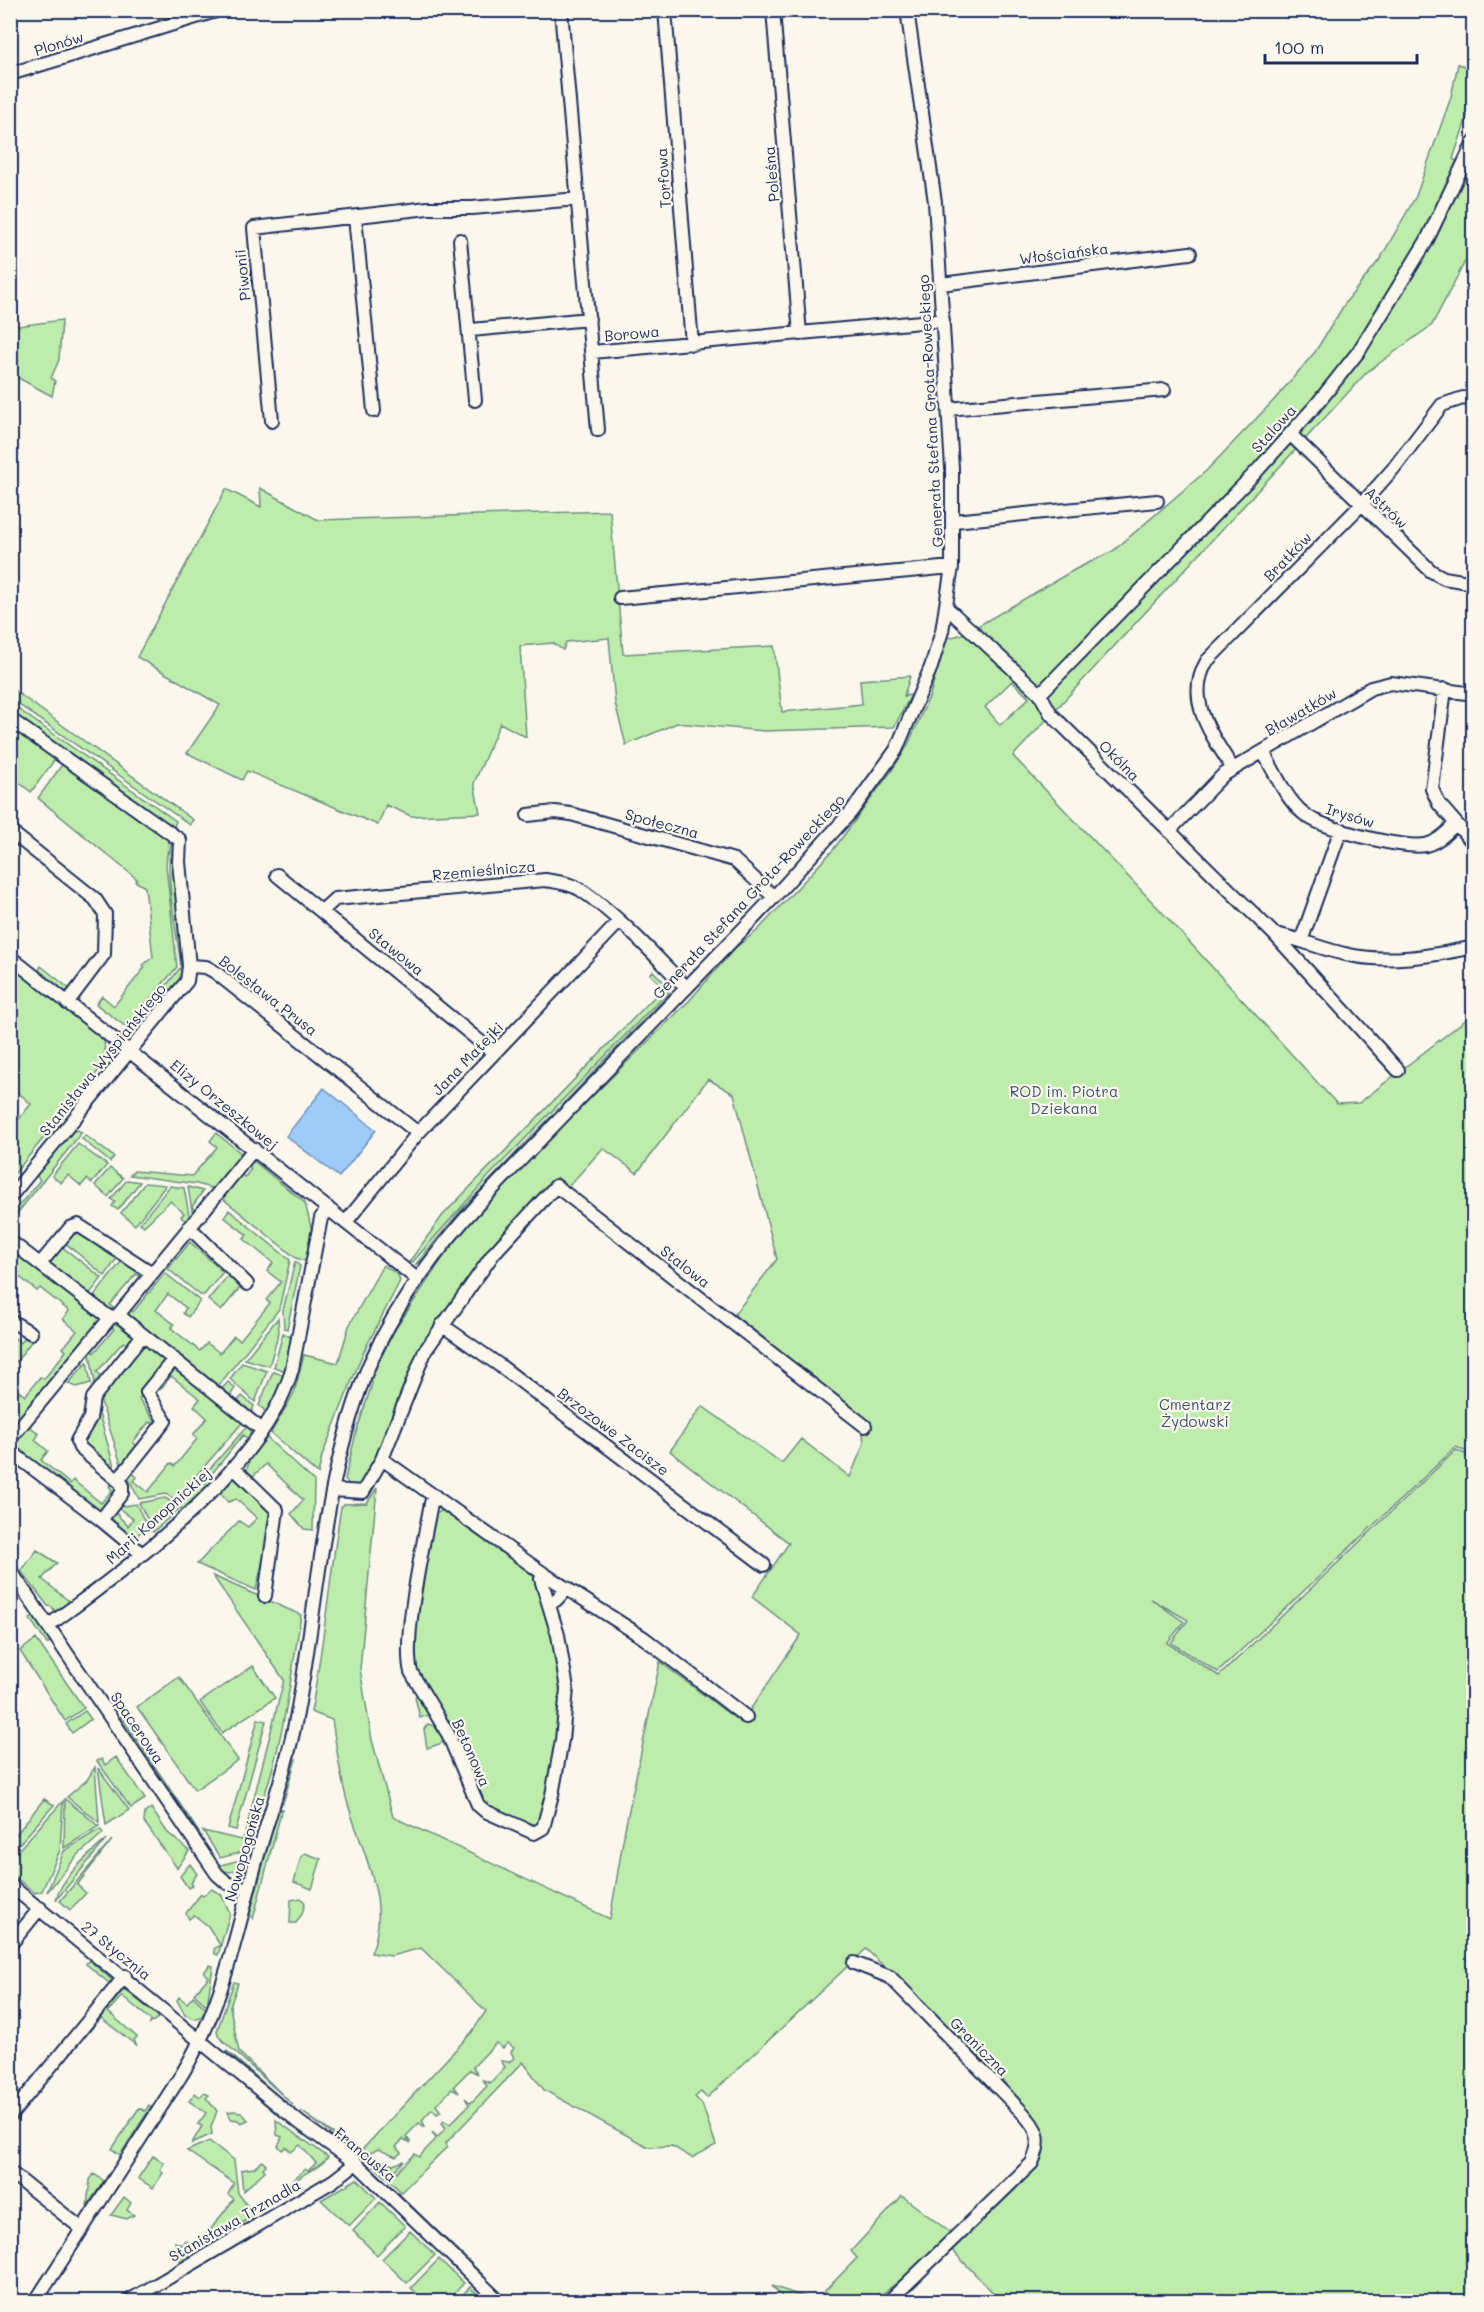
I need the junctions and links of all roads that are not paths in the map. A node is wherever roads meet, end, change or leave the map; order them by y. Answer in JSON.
{"nodes":[{"id":1,"x":219,"y":10,"type":"edge"},
{"id":2,"x":561,"y":10,"type":"edge"},
{"id":3,"x":665,"y":10,"type":"edge"},
{"id":4,"x":773,"y":10,"type":"edge"},
{"id":5,"x":907,"y":10,"type":"edge"},
{"id":6,"x":10,"y":74,"type":"edge"},
{"id":7,"x":1473,"y":142,"type":"edge"},
{"id":8,"x":578,"y":199,"type":"junction"},
{"id":9,"x":355,"y":217,"type":"junction"},
{"id":10,"x":460,"y":240,"type":"dead end"},
{"id":11,"x":1191,"y":253,"type":"dead end"},
{"id":12,"x":941,"y":284,"type":"junction"},
{"id":13,"x":589,"y":319,"type":"junction"},
{"id":14,"x":943,"y":320,"type":"junction"},
{"id":15,"x":471,"y":330,"type":"junction"},
{"id":16,"x":800,"y":334,"type":"junction"},
{"id":17,"x":692,"y":344,"type":"junction"},
{"id":18,"x":592,"y":352,"type":"junction"},
{"id":19,"x":1164,"y":390,"type":"dead end"},
{"id":20,"x":475,"y":400,"type":"dead end"},
{"id":21,"x":1473,"y":400,"type":"edge"},
{"id":22,"x":948,"y":409,"type":"junction"},
{"id":23,"x":374,"y":411,"type":"dead end"},
{"id":24,"x":272,"y":421,"type":"dead end"},
{"id":25,"x":598,"y":430,"type":"dead end"},
{"id":26,"x":1290,"y":434,"type":"junction"},
{"id":27,"x":1157,"y":501,"type":"dead end"},
{"id":28,"x":1360,"y":505,"type":"junction"},
{"id":29,"x":954,"y":521,"type":"junction"},
{"id":30,"x":952,"y":567,"type":"junction"},
{"id":31,"x":1473,"y":583,"type":"edge"},
{"id":32,"x":620,"y":598,"type":"dead end"},
{"id":33,"x":947,"y":608,"type":"junction"},
{"id":34,"x":1445,"y":689,"type":"junction"},
{"id":35,"x":1040,"y":693,"type":"junction"},
{"id":36,"x":1473,"y":694,"type":"edge"},
{"id":37,"x":10,"y":719,"type":"edge"},
{"id":38,"x":1263,"y":752,"type":"junction"},
{"id":39,"x":1233,"y":769,"type":"junction"},
{"id":40,"x":528,"y":815,"type":"dead end"},
{"id":41,"x":1455,"y":824,"type":"junction"},
{"id":42,"x":1341,"y":829,"type":"junction"},
{"id":43,"x":10,"y":831,"type":"edge"},
{"id":44,"x":1169,"y":831,"type":"junction"},
{"id":45,"x":1473,"y":844,"type":"edge"},
{"id":46,"x":277,"y":875,"type":"dead end"},
{"id":47,"x":774,"y":897,"type":"junction"},
{"id":48,"x":323,"y":910,"type":"junction"},
{"id":49,"x":619,"y":922,"type":"junction"},
{"id":50,"x":1274,"y":934,"type":"junction"},
{"id":51,"x":1301,"y":941,"type":"junction"},
{"id":52,"x":1473,"y":947,"type":"edge"},
{"id":53,"x":10,"y":957,"type":"edge"},
{"id":54,"x":189,"y":966,"type":"junction"},
{"id":55,"x":685,"y":986,"type":"junction"},
{"id":56,"x":67,"y":1003,"type":"junction"},
{"id":57,"x":131,"y":1051,"type":"junction"},
{"id":58,"x":494,"y":1053,"type":"junction"},
{"id":59,"x":1398,"y":1070,"type":"dead end"},
{"id":60,"x":418,"y":1133,"type":"junction"},
{"id":61,"x":254,"y":1149,"type":"junction"},
{"id":62,"x":10,"y":1197,"type":"edge"},
{"id":63,"x":328,"y":1208,"type":"junction"},
{"id":64,"x":346,"y":1222,"type":"junction"},
{"id":65,"x":189,"y":1227,"type":"junction"},
{"id":66,"x":10,"y":1241,"type":"edge"},
{"id":67,"x":40,"y":1264,"type":"junction"},
{"id":68,"x":152,"y":1273,"type":"junction"},
{"id":69,"x":417,"y":1279,"type":"junction"},
{"id":70,"x":247,"y":1284,"type":"dead end"},
{"id":71,"x":114,"y":1316,"type":"junction"},
{"id":72,"x":10,"y":1320,"type":"edge"},
{"id":73,"x":442,"y":1325,"type":"junction"},
{"id":74,"x":31,"y":1333,"type":"dead end"},
{"id":75,"x":143,"y":1335,"type":"junction"},
{"id":76,"x":174,"y":1359,"type":"junction"},
{"id":77,"x":371,"y":1361,"type":"joint"},
{"id":78,"x":865,"y":1426,"type":"dead end"},
{"id":79,"x":261,"y":1429,"type":"junction"},
{"id":80,"x":10,"y":1439,"type":"edge"},
{"id":81,"x":12,"y":1456,"type":"edge"},
{"id":82,"x":382,"y":1459,"type":"junction"},
{"id":83,"x":233,"y":1467,"type":"junction"},
{"id":84,"x":119,"y":1479,"type":"junction"},
{"id":85,"x":333,"y":1490,"type":"junction"},
{"id":86,"x":435,"y":1496,"type":"junction"},
{"id":87,"x":101,"y":1520,"type":"junction"},
{"id":88,"x":142,"y":1554,"type":"junction"},
{"id":89,"x":764,"y":1565,"type":"dead end"},
{"id":90,"x":10,"y":1570,"type":"edge"},
{"id":91,"x":544,"y":1574,"type":"junction"},
{"id":92,"x":567,"y":1588,"type":"junction"},
{"id":93,"x":265,"y":1596,"type":"dead end"},
{"id":94,"x":549,"y":1603,"type":"junction"},
{"id":95,"x":50,"y":1624,"type":"junction"},
{"id":96,"x":746,"y":1717,"type":"dead end"},
{"id":97,"x":10,"y":1885,"type":"edge"},
{"id":98,"x":248,"y":1890,"type":"junction"},
{"id":99,"x":40,"y":1908,"type":"junction"},
{"id":100,"x":10,"y":1945,"type":"edge"},
{"id":101,"x":854,"y":1964,"type":"dead end"},
{"id":102,"x":124,"y":1976,"type":"junction"},
{"id":103,"x":202,"y":2040,"type":"junction"},
{"id":104,"x":10,"y":2116,"type":"edge"},
{"id":105,"x":356,"y":2163,"type":"junction"},
{"id":106,"x":10,"y":2172,"type":"edge"},
{"id":107,"x":81,"y":2228,"type":"junction"},
{"id":108,"x":35,"y":2301,"type":"edge"},
{"id":109,"x":127,"y":2301,"type":"edge"},
{"id":110,"x":500,"y":2301,"type":"edge"},
{"id":111,"x":888,"y":2301,"type":"edge"}],
"edges":[{"from":1,"to":6,"type":"street","name":"Plonów"},
{"from":2,"to":8,"type":"street","name":"Borowa"},
{"from":3,"to":17,"type":"street","name":"Torfowa"},
{"from":4,"to":16,"type":"street","name":"Poleśna"},
{"from":5,"to":12,"type":"street","name":"Generała Stefana Grota-Roweckiego"},
{"from":7,"to":26,"type":"street","name":"Stalowa"},
{"from":8,"to":9,"type":"street","name":"Piwonii"},
{"from":8,"to":13,"type":"street","name":"Borowa"},
{"from":9,"to":23,"type":"street"},
{"from":9,"to":24,"type":"street","name":"Piwonii"},
{"from":10,"to":15,"type":"street"},
{"from":11,"to":12,"type":"street","name":"Włościańska"},
{"from":12,"to":14,"type":"street","name":"Generała Stefana Grota-Roweckiego"},
{"from":13,"to":15,"type":"street"},
{"from":13,"to":18,"type":"street","name":"Borowa"},
{"from":14,"to":16,"type":"street","name":"Borowa"},
{"from":14,"to":22,"type":"street","name":"Generała Stefana Grota-Roweckiego"},
{"from":15,"to":20,"type":"street"},
{"from":16,"to":17,"type":"street","name":"Borowa"},
{"from":17,"to":18,"type":"street","name":"Borowa"},
{"from":18,"to":25,"type":"street"},
{"from":19,"to":22,"type":"street"},
{"from":21,"to":28,"type":"street","name":"Bratków"},
{"from":22,"to":29,"type":"street","name":"Generała Stefana Grota-Roweckiego"},
{"from":26,"to":28,"type":"street","name":"Astrów"},
{"from":26,"to":35,"type":"street","name":"Stalowa"},
{"from":27,"to":29,"type":"street"},
{"from":28,"to":31,"type":"street","name":"Astrów"},
{"from":28,"to":39,"type":"street","name":"Bratków"},
{"from":29,"to":30,"type":"street","name":"Generała Stefana Grota-Roweckiego"},
{"from":30,"to":32,"type":"street"},
{"from":30,"to":33,"type":"street","name":"Generała Stefana Grota-Roweckiego"},
{"from":33,"to":35,"type":"street","name":"Okólna"},
{"from":33,"to":47,"type":"street","name":"Generała Stefana Grota-Roweckiego"},
{"from":34,"to":36,"type":"street","name":"Bławatków"},
{"from":34,"to":38,"type":"street","name":"Bławatków"},
{"from":34,"to":41,"type":"street"},
{"from":35,"to":44,"type":"street","name":"Okólna"},
{"from":37,"to":54,"type":"street"},
{"from":38,"to":39,"type":"street","name":"Bławatków"},
{"from":38,"to":42,"type":"street","name":"Irysów"},
{"from":39,"to":44,"type":"street","name":"Bławatków"},
{"from":40,"to":47,"type":"street","name":"Społeczna"},
{"from":41,"to":42,"type":"street","name":"Irysów"},
{"from":41,"to":45,"type":"street"},
{"from":42,"to":51,"type":"street"},
{"from":43,"to":56,"type":"street"},
{"from":44,"to":50,"type":"street","name":"Okólna"},
{"from":46,"to":48,"type":"street","name":"Stawowa"},
{"from":47,"to":55,"type":"street","name":"Generała Stefana Grota-Roweckiego"},
{"from":48,"to":49,"type":"street","name":"Rzemieślnicza"},
{"from":48,"to":58,"type":"street","name":"Stawowa"},
{"from":49,"to":55,"type":"street","name":"Rzemieślnicza"},
{"from":49,"to":58,"type":"street","name":"Jana Matejki"},
{"from":50,"to":51,"type":"street","name":"Okólna"},
{"from":50,"to":59,"type":"street","name":"Okólna"},
{"from":51,"to":52,"type":"street","name":"Okólna"},
{"from":53,"to":56,"type":"street","name":"Elizy Orzeszkowej"},
{"from":54,"to":57,"type":"street","name":"Stanisława Wyspiańskiego"},
{"from":54,"to":60,"type":"street","name":"Bolesława Prusa"},
{"from":55,"to":69,"type":"street","name":"Generała Stefana Grota-Roweckiego"},
{"from":56,"to":57,"type":"street","name":"Elizy Orzeszkowej"},
{"from":57,"to":61,"type":"street","name":"Elizy Orzeszkowej"},
{"from":57,"to":62,"type":"street","name":"Stanisława Wyspiańskiego"},
{"from":58,"to":60,"type":"street","name":"Jana Matejki"},
{"from":60,"to":64,"type":"street","name":"Jana Matejki"},
{"from":61,"to":63,"type":"street","name":"Elizy Orzeszkowej"},
{"from":61,"to":65,"type":"street"},
{"from":63,"to":64,"type":"street","name":"Elizy Orzeszkowej"},
{"from":63,"to":79,"type":"street","name":"Marii Konopnickiej"},
{"from":64,"to":69,"type":"street","name":"Elizy Orzeszkowej"},
{"from":65,"to":68,"type":"street"},
{"from":65,"to":70,"type":"street"},
{"from":66,"to":67,"type":"street"},
{"from":67,"to":68,"type":"street"},
{"from":67,"to":71,"type":"street"},
{"from":68,"to":71,"type":"street"},
{"from":69,"to":77,"type":"street","name":"Generała Stefana Grota-Roweckiego"},
{"from":71,"to":75,"type":"street"},
{"from":71,"to":80,"type":"street"},
{"from":72,"to":74,"type":"street"},
{"from":73,"to":78,"type":"street","name":"Stalowa"},
{"from":73,"to":82,"type":"street"},
{"from":73,"to":89,"type":"street","name":"Brzozowe Zacisze"},
{"from":75,"to":76,"type":"street"},
{"from":75,"to":84,"type":"street"},
{"from":76,"to":79,"type":"street"},
{"from":76,"to":84,"type":"street"},
{"from":77,"to":85,"type":"street","name":"Nowopogońska"},
{"from":79,"to":83,"type":"street","name":"Marii Konopnickiej"},
{"from":81,"to":87,"type":"street"},
{"from":82,"to":85,"type":"street"},
{"from":82,"to":86,"type":"street"},
{"from":83,"to":88,"type":"street","name":"Marii Konopnickiej"},
{"from":83,"to":93,"type":"street"},
{"from":84,"to":87,"type":"street"},
{"from":85,"to":98,"type":"street","name":"Nowopogońska"},
{"from":86,"to":91,"type":"street"},
{"from":86,"to":94,"type":"street","name":"Betonowa"},
{"from":87,"to":88,"type":"street"},
{"from":88,"to":95,"type":"street","name":"Marii Konopnickiej"},
{"from":90,"to":95,"type":"street","name":"Spacerowa"},
{"from":91,"to":92,"type":"street"},
{"from":91,"to":94,"type":"street","name":"Betonowa"},
{"from":92,"to":94,"type":"street"},
{"from":92,"to":96,"type":"street"},
{"from":95,"to":98,"type":"street","name":"Spacerowa"},
{"from":97,"to":99,"type":"street","name":"27 Stycznia"},
{"from":98,"to":103,"type":"street","name":"Nowopogońska"},
{"from":99,"to":100,"type":"street"},
{"from":99,"to":102,"type":"street","name":"27 Stycznia"},
{"from":101,"to":111,"type":"street","name":"Graniczna"},
{"from":102,"to":103,"type":"street","name":"27 Stycznia"},
{"from":102,"to":104,"type":"street"},
{"from":103,"to":105,"type":"street","name":"Francuska"},
{"from":103,"to":107,"type":"street","name":"Nowopogońska"},
{"from":105,"to":109,"type":"street","name":"Stanisława Trznadla"},
{"from":105,"to":110,"type":"street","name":"Francuska"},
{"from":106,"to":107,"type":"street"},
{"from":107,"to":108,"type":"street","name":"Nowopogońska"}]}
